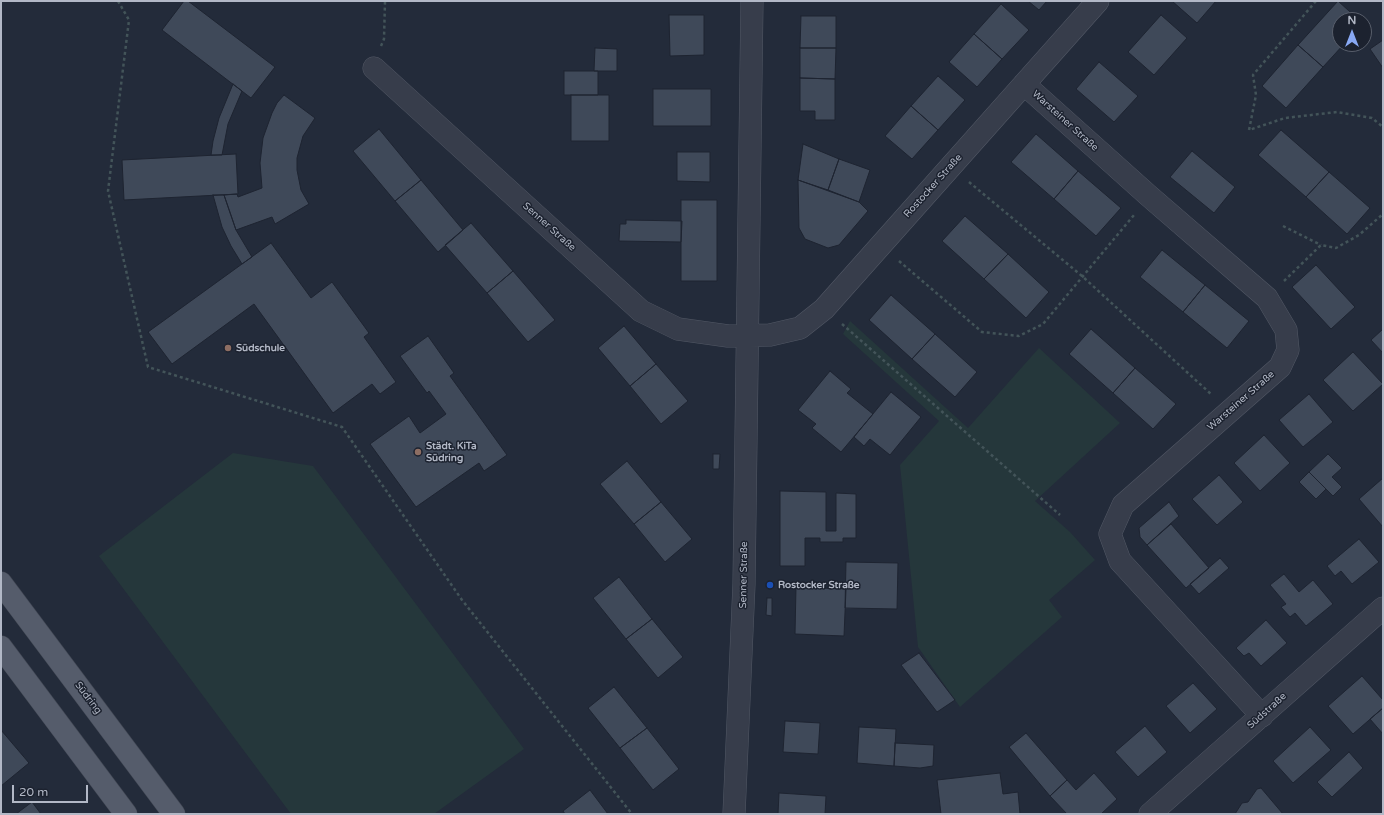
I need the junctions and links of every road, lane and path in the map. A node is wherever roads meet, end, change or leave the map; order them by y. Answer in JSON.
{"nodes":[{"id":1,"x":118,"y":1,"type":"edge"},
{"id":2,"x":385,"y":1,"type":"edge"},
{"id":3,"x":752,"y":1,"type":"edge"},
{"id":4,"x":1098,"y":1,"type":"edge"},
{"id":5,"x":1316,"y":1,"type":"edge"},
{"id":6,"x":374,"y":68,"type":"joint"},
{"id":7,"x":1024,"y":84,"type":"junction"},
{"id":8,"x":1383,"y":127,"type":"edge"},
{"id":9,"x":950,"y":167,"type":"junction"},
{"id":10,"x":1149,"y":196,"type":"junction"},
{"id":11,"x":1383,"y":214,"type":"edge"},
{"id":12,"x":1282,"y":226,"type":"dead end"},
{"id":13,"x":881,"y":245,"type":"junction"},
{"id":14,"x":1321,"y":245,"type":"junction"},
{"id":15,"x":1082,"y":276,"type":"junction"},
{"id":16,"x":1267,"y":298,"type":"junction"},
{"id":17,"x":824,"y":309,"type":"junction"},
{"id":18,"x":747,"y":336,"type":"junction"},
{"id":19,"x":1229,"y":411,"type":"junction"},
{"id":20,"x":1060,"y":515,"type":"dead end"},
{"id":21,"x":1,"y":583,"type":"edge"},
{"id":22,"x":1383,"y":608,"type":"edge"},
{"id":23,"x":1,"y":647,"type":"edge"},
{"id":24,"x":1262,"y":716,"type":"junction"},
{"id":25,"x":126,"y":814,"type":"edge"},
{"id":26,"x":174,"y":814,"type":"edge"},
{"id":27,"x":632,"y":814,"type":"edge"},
{"id":28,"x":734,"y":814,"type":"edge"},
{"id":29,"x":1150,"y":814,"type":"edge"}],
"edges":[{"from":1,"to":27,"type":"path"},
{"from":2,"to":6,"type":"path"},
{"from":3,"to":18,"type":"street","name":"Senner Straße"},
{"from":4,"to":7,"type":"street","name":"Rostocker Straße"},
{"from":5,"to":8,"type":"path"},
{"from":6,"to":18,"type":"street","name":"Senner Straße"},
{"from":7,"to":9,"type":"street","name":"Rostocker Straße"},
{"from":7,"to":10,"type":"street","name":"Warsteiner Straße"},
{"from":9,"to":13,"type":"street","name":"Rostocker Straße"},
{"from":9,"to":15,"type":"path"},
{"from":10,"to":15,"type":"path"},
{"from":10,"to":16,"type":"street","name":"Warsteiner Straße"},
{"from":11,"to":14,"type":"path"},
{"from":12,"to":14,"type":"path"},
{"from":13,"to":15,"type":"path"},
{"from":13,"to":17,"type":"street","name":"Rostocker Straße"},
{"from":14,"to":16,"type":"path"},
{"from":15,"to":19,"type":"path"},
{"from":16,"to":19,"type":"street","name":"Warsteiner Straße"},
{"from":17,"to":18,"type":"street","name":"Rostocker Straße"},
{"from":17,"to":20,"type":"path"},
{"from":18,"to":28,"type":"street","name":"Senner Straße"},
{"from":19,"to":24,"type":"street","name":"Warsteiner Straße"},
{"from":21,"to":26,"type":"main road","name":"Südring"},
{"from":22,"to":24,"type":"street","name":"Südstraße"},
{"from":23,"to":25,"type":"main road"},
{"from":24,"to":29,"type":"street","name":"Südstraße"}]}
